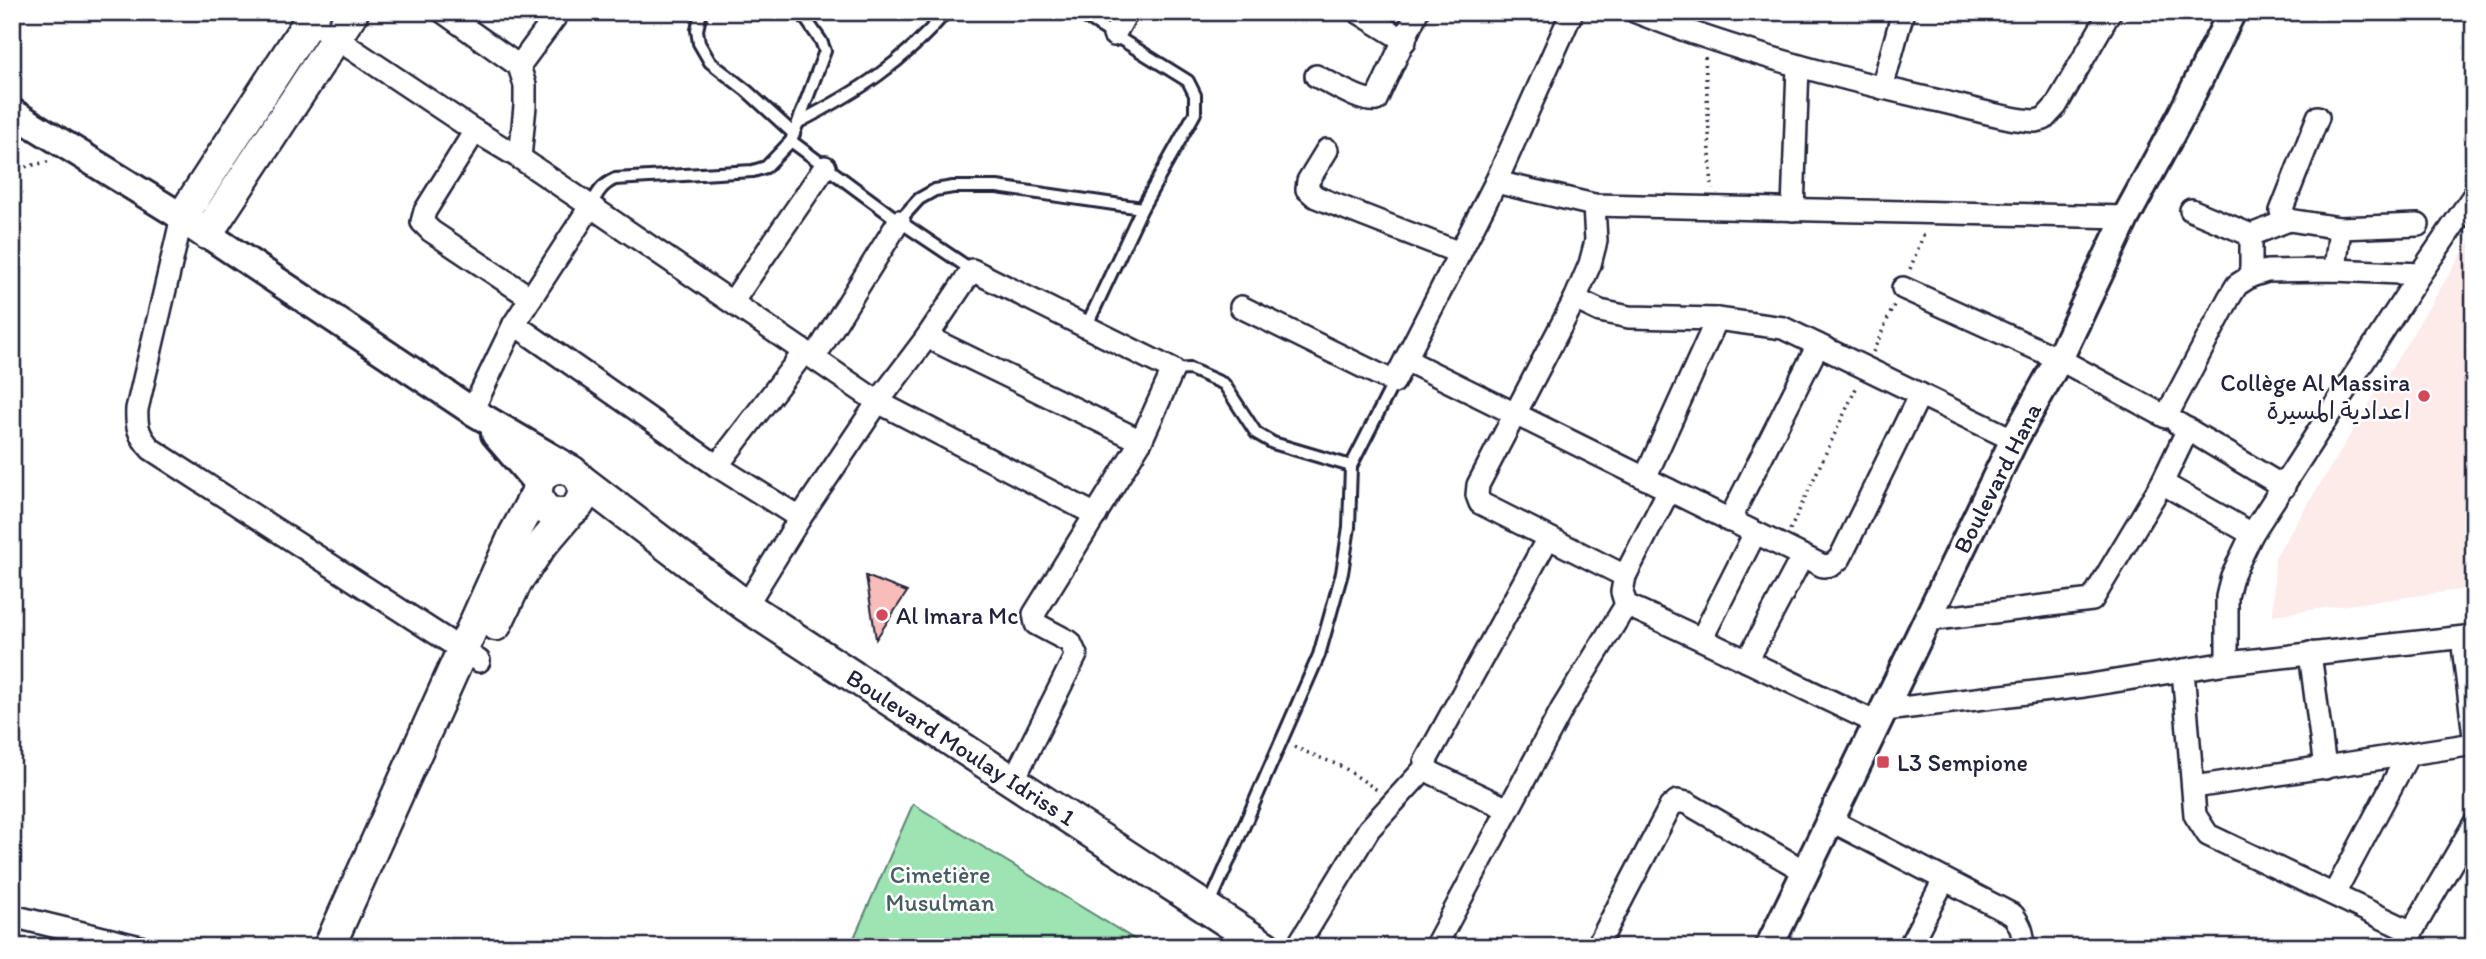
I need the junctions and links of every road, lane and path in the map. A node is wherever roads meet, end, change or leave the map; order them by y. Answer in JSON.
{"nodes":[{"id":1,"x":353,"y":12,"type":"edge"},
{"id":2,"x":443,"y":12,"type":"edge"},
{"id":3,"x":559,"y":12,"type":"edge"},
{"id":4,"x":701,"y":12,"type":"edge"},
{"id":5,"x":801,"y":12,"type":"edge"},
{"id":6,"x":946,"y":12,"type":"edge"},
{"id":7,"x":1077,"y":12,"type":"edge"},
{"id":8,"x":1127,"y":12,"type":"edge"},
{"id":9,"x":1357,"y":12,"type":"edge"},
{"id":10,"x":1636,"y":12,"type":"edge"},
{"id":11,"x":1903,"y":12,"type":"edge"},
{"id":12,"x":2110,"y":12,"type":"edge"},
{"id":13,"x":2232,"y":12,"type":"edge"},
{"id":14,"x":313,"y":15,"type":"edge"},
{"id":15,"x":1410,"y":15,"type":"edge"},
{"id":16,"x":1565,"y":15,"type":"edge"},
{"id":17,"x":465,"y":18,"type":"edge"},
{"id":18,"x":1695,"y":27,"type":"edge"},
{"id":19,"x":1114,"y":35,"type":"junction"},
{"id":20,"x":334,"y":39,"type":"junction"},
{"id":21,"x":1405,"y":41,"type":"junction"},
{"id":22,"x":519,"y":66,"type":"junction"},
{"id":23,"x":1798,"y":66,"type":"junction"},
{"id":24,"x":1316,"y":76,"type":"dead end"},
{"id":25,"x":1882,"y":88,"type":"junction"},
{"id":26,"x":12,"y":112,"type":"edge"},
{"id":27,"x":2318,"y":117,"type":"dead end"},
{"id":28,"x":799,"y":122,"type":"junction"},
{"id":29,"x":475,"y":131,"type":"junction"},
{"id":30,"x":793,"y":137,"type":"junction"},
{"id":31,"x":1327,"y":150,"type":"dead end"},
{"id":32,"x":80,"y":154,"type":"junction"},
{"id":33,"x":520,"y":158,"type":"junction"},
{"id":34,"x":825,"y":167,"type":"junction"},
{"id":35,"x":12,"y":170,"type":"edge"},
{"id":36,"x":1496,"y":182,"type":"junction"},
{"id":37,"x":2474,"y":195,"type":"edge"},
{"id":38,"x":1594,"y":205,"type":"junction"},
{"id":39,"x":590,"y":207,"type":"junction"},
{"id":40,"x":1713,"y":207,"type":"junction"},
{"id":41,"x":1142,"y":208,"type":"junction"},
{"id":42,"x":1793,"y":210,"type":"junction"},
{"id":43,"x":2191,"y":210,"type":"dead end"},
{"id":44,"x":182,"y":217,"type":"junction"},
{"id":45,"x":2126,"y":217,"type":"junction"},
{"id":46,"x":2290,"y":220,"type":"junction"},
{"id":47,"x":899,"y":221,"type":"junction"},
{"id":48,"x":2418,"y":225,"type":"dead end"},
{"id":49,"x":2340,"y":228,"type":"junction"},
{"id":50,"x":208,"y":234,"type":"junction"},
{"id":51,"x":2251,"y":235,"type":"junction"},
{"id":52,"x":1460,"y":253,"type":"junction"},
{"id":53,"x":170,"y":268,"type":"junction"},
{"id":54,"x":972,"y":270,"type":"junction"},
{"id":55,"x":2335,"y":270,"type":"junction"},
{"id":56,"x":2420,"y":274,"type":"junction"},
{"id":57,"x":2251,"y":276,"type":"junction"},
{"id":58,"x":1902,"y":288,"type":"dead end"},
{"id":59,"x":531,"y":298,"type":"junction"},
{"id":60,"x":1575,"y":299,"type":"junction"},
{"id":61,"x":733,"y":301,"type":"junction"},
{"id":62,"x":1241,"y":307,"type":"dead end"},
{"id":63,"x":1717,"y":319,"type":"junction"},
{"id":64,"x":514,"y":324,"type":"junction"},
{"id":65,"x":1086,"y":327,"type":"junction"},
{"id":66,"x":927,"y":337,"type":"junction"},
{"id":67,"x":1818,"y":345,"type":"junction"},
{"id":68,"x":810,"y":354,"type":"junction"},
{"id":69,"x":2059,"y":359,"type":"junction"},
{"id":70,"x":1406,"y":360,"type":"junction"},
{"id":71,"x":1865,"y":369,"type":"junction"},
{"id":72,"x":1173,"y":370,"type":"junction"},
{"id":73,"x":1394,"y":382,"type":"junction"},
{"id":74,"x":1920,"y":394,"type":"junction"},
{"id":75,"x":878,"y":402,"type":"junction"},
{"id":76,"x":472,"y":411,"type":"junction"},
{"id":77,"x":1515,"y":413,"type":"junction"},
{"id":78,"x":2166,"y":417,"type":"junction"},
{"id":79,"x":2188,"y":429,"type":"junction"},
{"id":80,"x":2014,"y":440,"type":"junction"},
{"id":81,"x":1141,"y":441,"type":"junction"},
{"id":82,"x":717,"y":466,"type":"junction"},
{"id":83,"x":1351,"y":466,"type":"junction"},
{"id":84,"x":1645,"y":478,"type":"junction"},
{"id":85,"x":2162,"y":483,"type":"junction"},
{"id":86,"x":2284,"y":487,"type":"junction"},
{"id":87,"x":538,"y":488,"type":"junction"},
{"id":88,"x":1670,"y":490,"type":"junction"},
{"id":89,"x":574,"y":493,"type":"junction"},
{"id":90,"x":1096,"y":515,"type":"junction"},
{"id":91,"x":800,"y":518,"type":"junction"},
{"id":92,"x":1729,"y":521,"type":"junction"},
{"id":93,"x":1755,"y":533,"type":"junction"},
{"id":94,"x":2252,"y":534,"type":"junction"},
{"id":95,"x":1548,"y":538,"type":"junction"},
{"id":96,"x":1782,"y":547,"type":"junction"},
{"id":97,"x":1802,"y":556,"type":"junction"},
{"id":98,"x":1625,"y":576,"type":"junction"},
{"id":99,"x":1626,"y":605,"type":"junction"},
{"id":100,"x":746,"y":606,"type":"junction"},
{"id":101,"x":1928,"y":620,"type":"junction"},
{"id":102,"x":2468,"y":637,"type":"edge"},
{"id":103,"x":1702,"y":638,"type":"junction"},
{"id":104,"x":2310,"y":653,"type":"junction"},
{"id":105,"x":470,"y":656,"type":"junction"},
{"id":106,"x":1747,"y":661,"type":"junction"},
{"id":107,"x":2227,"y":663,"type":"junction"},
{"id":108,"x":2183,"y":670,"type":"junction"},
{"id":109,"x":1881,"y":716,"type":"junction"},
{"id":110,"x":2474,"y":736,"type":"edge"},
{"id":111,"x":1282,"y":743,"type":"junction"},
{"id":112,"x":2474,"y":744,"type":"edge"},
{"id":113,"x":2408,"y":755,"type":"junction"},
{"id":114,"x":1425,"y":768,"type":"junction"},
{"id":115,"x":2325,"y":768,"type":"junction"},
{"id":116,"x":1013,"y":782,"type":"junction"},
{"id":117,"x":2194,"y":787,"type":"junction"},
{"id":118,"x":1395,"y":802,"type":"junction"},
{"id":119,"x":1508,"y":809,"type":"junction"},
{"id":120,"x":1830,"y":820,"type":"junction"},
{"id":121,"x":2474,"y":824,"type":"edge"},
{"id":122,"x":1806,"y":872,"type":"junction"},
{"id":123,"x":1944,"y":880,"type":"junction"},
{"id":124,"x":2334,"y":894,"type":"junction"},
{"id":125,"x":1208,"y":909,"type":"junction"},
{"id":126,"x":12,"y":916,"type":"edge"},
{"id":127,"x":2407,"y":939,"type":"edge"},
{"id":128,"x":140,"y":947,"type":"edge"},
{"id":129,"x":329,"y":947,"type":"edge"},
{"id":130,"x":348,"y":947,"type":"edge"},
{"id":131,"x":1266,"y":947,"type":"edge"},
{"id":132,"x":1297,"y":947,"type":"edge"},
{"id":133,"x":1435,"y":947,"type":"edge"},
{"id":134,"x":1597,"y":947,"type":"edge"},
{"id":135,"x":1769,"y":947,"type":"edge"},
{"id":136,"x":1909,"y":947,"type":"edge"},
{"id":137,"x":2024,"y":947,"type":"edge"}],
"edges":[{"from":1,"to":20,"type":"main road"},
{"from":2,"to":17,"type":"street"},
{"from":3,"to":22,"type":"street"},
{"from":4,"to":30,"type":"lane"},
{"from":5,"to":28,"type":"lane"},
{"from":6,"to":28,"type":"lane"},
{"from":7,"to":19,"type":"lane"},
{"from":8,"to":19,"type":"street"},
{"from":9,"to":21,"type":"street"},
{"from":10,"to":18,"type":"street"},
{"from":11,"to":25,"type":"street"},
{"from":12,"to":25,"type":"street"},
{"from":13,"to":45,"type":"street","name":"Boulevard Hana"},
{"from":14,"to":20,"type":"street"},
{"from":14,"to":44,"type":"main road"},
{"from":15,"to":21,"type":"street"},
{"from":16,"to":36,"type":"street"},
{"from":17,"to":22,"type":"street"},
{"from":18,"to":23,"type":"street"},
{"from":18,"to":40,"type":"path"},
{"from":19,"to":41,"type":"lane"},
{"from":20,"to":29,"type":"street"},
{"from":20,"to":50,"type":"main road"},
{"from":21,"to":24,"type":"street"},
{"from":22,"to":33,"type":"street"},
{"from":23,"to":25,"type":"street"},
{"from":23,"to":42,"type":"street"},
{"from":26,"to":32,"type":"street"},
{"from":27,"to":46,"type":"street"},
{"from":28,"to":30,"type":"lane"},
{"from":29,"to":33,"type":"street"},
{"from":29,"to":59,"type":"street"},
{"from":30,"to":34,"type":"lane"},
{"from":30,"to":39,"type":"lane"},
{"from":31,"to":52,"type":"street"},
{"from":32,"to":35,"type":"path"},
{"from":32,"to":44,"type":"street"},
{"from":33,"to":39,"type":"street"},
{"from":34,"to":47,"type":"lane"},
{"from":34,"to":61,"type":"street"},
{"from":36,"to":38,"type":"street"},
{"from":36,"to":52,"type":"street"},
{"from":37,"to":56,"type":"street"},
{"from":38,"to":40,"type":"street"},
{"from":38,"to":60,"type":"street"},
{"from":39,"to":59,"type":"street"},
{"from":39,"to":61,"type":"street"},
{"from":40,"to":42,"type":"street"},
{"from":41,"to":47,"type":"lane"},
{"from":41,"to":65,"type":"lane"},
{"from":42,"to":45,"type":"street"},
{"from":43,"to":51,"type":"street"},
{"from":44,"to":50,"type":"main road"},
{"from":44,"to":53,"type":"street"},
{"from":45,"to":69,"type":"street","name":"Boulevard Hana"},
{"from":46,"to":49,"type":"street"},
{"from":46,"to":51,"type":"street"},
{"from":47,"to":54,"type":"lane"},
{"from":47,"to":68,"type":"street"},
{"from":48,"to":49,"type":"street"},
{"from":49,"to":55,"type":"street"},
{"from":50,"to":53,"type":"street"},
{"from":50,"to":76,"type":"street"},
{"from":51,"to":57,"type":"street"},
{"from":52,"to":70,"type":"street"},
{"from":53,"to":105,"type":"street"},
{"from":54,"to":65,"type":"street"},
{"from":54,"to":66,"type":"street"},
{"from":55,"to":56,"type":"street"},
{"from":55,"to":57,"type":"street"},
{"from":56,"to":86,"type":"street"},
{"from":57,"to":78,"type":"street"},
{"from":58,"to":69,"type":"street"},
{"from":59,"to":64,"type":"street"},
{"from":60,"to":63,"type":"street"},
{"from":60,"to":77,"type":"street"},
{"from":61,"to":68,"type":"street"},
{"from":62,"to":73,"type":"street"},
{"from":63,"to":67,"type":"street"},
{"from":63,"to":84,"type":"street"},
{"from":64,"to":76,"type":"street"},
{"from":64,"to":82,"type":"street"},
{"from":65,"to":72,"type":"street"},
{"from":66,"to":75,"type":"street"},
{"from":66,"to":81,"type":"street"},
{"from":67,"to":71,"type":"street"},
{"from":67,"to":92,"type":"street"},
{"from":68,"to":75,"type":"street"},
{"from":68,"to":82,"type":"street"},
{"from":69,"to":78,"type":"street"},
{"from":69,"to":80,"type":"street","name":"Boulevard Hana"},
{"from":70,"to":73,"type":"street"},
{"from":70,"to":77,"type":"street"},
{"from":71,"to":74,"type":"street"},
{"from":71,"to":96,"type":"path"},
{"from":72,"to":81,"type":"street"},
{"from":72,"to":83,"type":"lane"},
{"from":73,"to":83,"type":"lane"},
{"from":74,"to":80,"type":"street"},
{"from":74,"to":97,"type":"street"},
{"from":75,"to":90,"type":"street"},
{"from":75,"to":91,"type":"street"},
{"from":76,"to":87,"type":"street"},
{"from":76,"to":89,"type":"street"},
{"from":77,"to":84,"type":"street"},
{"from":77,"to":95,"type":"street"},
{"from":78,"to":79,"type":"street"},
{"from":79,"to":85,"type":"street"},
{"from":79,"to":86,"type":"street"},
{"from":80,"to":101,"type":"street","name":"Boulevard Hana"},
{"from":81,"to":90,"type":"street"},
{"from":82,"to":91,"type":"street"},
{"from":83,"to":111,"type":"lane"},
{"from":84,"to":88,"type":"street"},
{"from":85,"to":94,"type":"street"},
{"from":85,"to":101,"type":"street"},
{"from":86,"to":94,"type":"street"},
{"from":87,"to":89,"type":"main road"},
{"from":87,"to":89,"type":"main road","name":"Boulevard Moulay Idriss 1"},
{"from":87,"to":105,"type":"main road"},
{"from":88,"to":92,"type":"street"},
{"from":88,"to":98,"type":"street"},
{"from":89,"to":100,"type":"main road","name":"Boulevard Moulay Idriss 1"},
{"from":89,"to":105,"type":"main road"},
{"from":90,"to":116,"type":"street"},
{"from":91,"to":100,"type":"street"},
{"from":92,"to":93,"type":"street"},
{"from":93,"to":96,"type":"street"},
{"from":93,"to":103,"type":"street"},
{"from":94,"to":107,"type":"street"},
{"from":95,"to":98,"type":"street"},
{"from":95,"to":114,"type":"street"},
{"from":96,"to":97,"type":"street"},
{"from":97,"to":106,"type":"street"},
{"from":98,"to":99,"type":"street"},
{"from":99,"to":103,"type":"street"},
{"from":99,"to":119,"type":"street"},
{"from":100,"to":116,"type":"main road","name":"Boulevard Moulay Idriss 1"},
{"from":101,"to":109,"type":"street","name":"Boulevard Hana"},
{"from":102,"to":104,"type":"street"},
{"from":102,"to":110,"type":"street"},
{"from":103,"to":106,"type":"street"},
{"from":104,"to":107,"type":"street"},
{"from":104,"to":115,"type":"street"},
{"from":105,"to":129,"type":"main road"},
{"from":105,"to":130,"type":"main road"},
{"from":106,"to":109,"type":"street"},
{"from":107,"to":108,"type":"street"},
{"from":108,"to":109,"type":"street"},
{"from":108,"to":117,"type":"street"},
{"from":109,"to":120,"type":"street","name":"Boulevard Hana"},
{"from":111,"to":118,"type":"path"},
{"from":111,"to":125,"type":"lane"},
{"from":112,"to":113,"type":"street"},
{"from":113,"to":115,"type":"street"},
{"from":113,"to":124,"type":"street"},
{"from":114,"to":118,"type":"street"},
{"from":114,"to":119,"type":"street"},
{"from":115,"to":117,"type":"street"},
{"from":116,"to":125,"type":"main road","name":"Boulevard Moulay Idriss 1"},
{"from":117,"to":124,"type":"street"},
{"from":118,"to":132,"type":"street"},
{"from":119,"to":133,"type":"street"},
{"from":120,"to":122,"type":"street","name":"Boulevard Hana"},
{"from":120,"to":123,"type":"street"},
{"from":121,"to":127,"type":"street"},
{"from":122,"to":134,"type":"street"},
{"from":122,"to":135,"type":"street","name":"Boulevard Hana"},
{"from":123,"to":136,"type":"street"},
{"from":123,"to":137,"type":"street"},
{"from":124,"to":127,"type":"street"},
{"from":125,"to":131,"type":"main road","name":"Boulevard Moulay Idriss 1"},
{"from":126,"to":128,"type":"street"}]}
